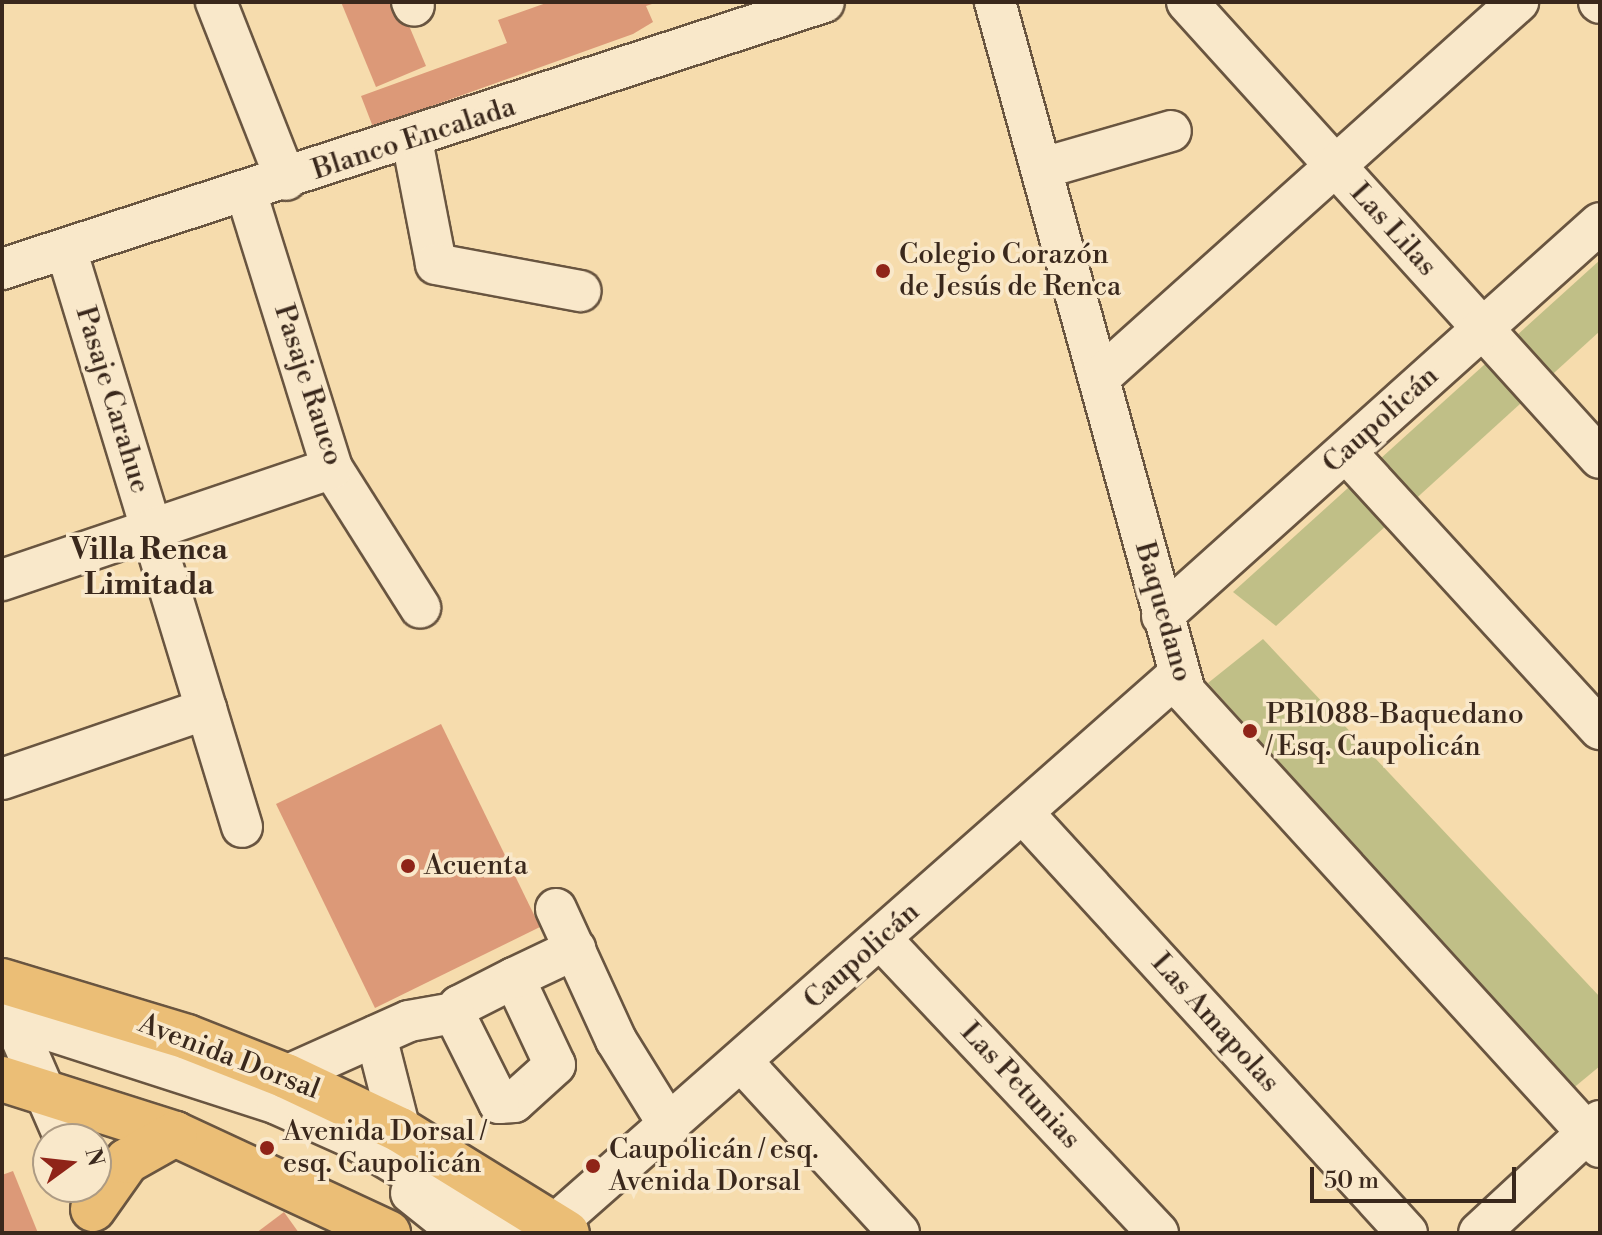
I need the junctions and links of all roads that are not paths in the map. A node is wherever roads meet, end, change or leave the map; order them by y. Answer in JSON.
{"nodes":[{"id":1,"x":216,"y":2,"type":"edge"},
{"id":2,"x":824,"y":2,"type":"edge"},
{"id":3,"x":995,"y":2,"type":"edge"},
{"id":4,"x":1187,"y":2,"type":"edge"},
{"id":5,"x":1518,"y":2,"type":"edge"},
{"id":6,"x":1171,"y":131,"type":"dead end"},
{"id":7,"x":412,"y":140,"type":"junction"},
{"id":8,"x":1335,"y":167,"type":"junction"},
{"id":9,"x":1043,"y":168,"type":"junction"},
{"id":10,"x":286,"y":180,"type":"junction"},
{"id":11,"x":246,"y":192,"type":"junction"},
{"id":12,"x":1600,"y":223,"type":"edge"},
{"id":13,"x":66,"y":249,"type":"junction"},
{"id":14,"x":2,"y":269,"type":"edge"},
{"id":15,"x":580,"y":291,"type":"dead end"},
{"id":16,"x":1483,"y":329,"type":"junction"},
{"id":17,"x":1100,"y":377,"type":"junction"},
{"id":18,"x":1346,"y":452,"type":"junction"},
{"id":19,"x":1600,"y":458,"type":"edge"},
{"id":20,"x":332,"y":468,"type":"junction"},
{"id":21,"x":152,"y":529,"type":"junction"},
{"id":22,"x":2,"y":580,"type":"edge"},
{"id":23,"x":420,"y":607,"type":"dead end"},
{"id":24,"x":1162,"y":616,"type":"junction"},
{"id":25,"x":1178,"y":675,"type":"junction"},
{"id":26,"x":206,"y":709,"type":"junction"},
{"id":27,"x":1600,"y":729,"type":"edge"},
{"id":28,"x":2,"y":779,"type":"edge"},
{"id":29,"x":1023,"y":813,"type":"junction"},
{"id":30,"x":242,"y":827,"type":"dead end"},
{"id":31,"x":556,"y":909,"type":"dead end"},
{"id":32,"x":881,"y":939,"type":"junction"},
{"id":33,"x":575,"y":949,"type":"junction"},
{"id":34,"x":514,"y":978,"type":"junction"},
{"id":35,"x":7,"y":1012,"type":"edge"},
{"id":36,"x":454,"y":1013,"type":"junction"},
{"id":37,"x":376,"y":1036,"type":"junction"},
{"id":38,"x":742,"y":1062,"type":"junction"},
{"id":39,"x":286,"y":1076,"type":"junction"},
{"id":40,"x":2,"y":1079,"type":"edge"},
{"id":41,"x":45,"y":1090,"type":"junction"},
{"id":42,"x":58,"y":1123,"type":"edge"},
{"id":43,"x":670,"y":1127,"type":"junction"},
{"id":44,"x":400,"y":1130,"type":"junction"},
{"id":45,"x":1596,"y":1133,"type":"edge"},
{"id":46,"x":175,"y":1134,"type":"junction"},
{"id":47,"x":94,"y":1210,"type":"edge"},
{"id":48,"x":545,"y":1231,"type":"edge"},
{"id":49,"x":388,"y":1233,"type":"edge"},
{"id":50,"x":461,"y":1233,"type":"edge"},
{"id":51,"x":899,"y":1233,"type":"edge"},
{"id":52,"x":1158,"y":1233,"type":"edge"},
{"id":53,"x":1407,"y":1233,"type":"edge"},
{"id":54,"x":1479,"y":1233,"type":"edge"}],
"edges":[{"from":1,"to":10,"type":"street"},
{"from":2,"to":7,"type":"street","name":"Blanco Encalada"},
{"from":3,"to":9,"type":"street","name":"Baquedano"},
{"from":4,"to":8,"type":"street","name":"Las Lilas"},
{"from":5,"to":8,"type":"street"},
{"from":6,"to":9,"type":"street"},
{"from":7,"to":10,"type":"street","name":"Blanco Encalada"},
{"from":7,"to":15,"type":"street"},
{"from":8,"to":16,"type":"street","name":"Las Lilas"},
{"from":8,"to":17,"type":"street"},
{"from":9,"to":17,"type":"street","name":"Baquedano"},
{"from":10,"to":11,"type":"street","name":"Blanco Encalada"},
{"from":11,"to":13,"type":"street","name":"Blanco Encalada"},
{"from":11,"to":20,"type":"street","name":"Pasaje Rauco"},
{"from":12,"to":16,"type":"street","name":"Caupolicán"},
{"from":13,"to":14,"type":"street","name":"Blanco Encalada"},
{"from":13,"to":21,"type":"street","name":"Pasaje Carahue"},
{"from":16,"to":18,"type":"street","name":"Caupolicán"},
{"from":16,"to":19,"type":"street","name":"Las Lilas"},
{"from":17,"to":24,"type":"street","name":"Baquedano"},
{"from":18,"to":24,"type":"street","name":"Caupolicán"},
{"from":18,"to":27,"type":"street"},
{"from":20,"to":21,"type":"street"},
{"from":20,"to":23,"type":"street","name":"Pasaje Rauco"},
{"from":21,"to":22,"type":"street"},
{"from":21,"to":26,"type":"street","name":"Pasaje Carahue"},
{"from":24,"to":25,"type":"street","name":"Baquedano"},
{"from":25,"to":29,"type":"street","name":"Caupolicán"},
{"from":25,"to":45,"type":"street","name":"Baquedano"},
{"from":26,"to":28,"type":"street"},
{"from":26,"to":30,"type":"street","name":"Pasaje Carahue"},
{"from":29,"to":32,"type":"street","name":"Caupolicán"},
{"from":29,"to":53,"type":"street","name":"Las Amapolas"},
{"from":31,"to":33,"type":"street"},
{"from":32,"to":38,"type":"street","name":"Caupolicán"},
{"from":32,"to":52,"type":"street","name":"Las Petunias"},
{"from":33,"to":34,"type":"street"},
{"from":33,"to":43,"type":"street"},
{"from":34,"to":36,"type":"street"},
{"from":34,"to":36,"type":"street"},
{"from":35,"to":39,"type":"main road","name":"Avenida Dorsal"},
{"from":35,"to":41,"type":"street"},
{"from":35,"to":48,"type":"street"},
{"from":35,"to":50,"type":"street"},
{"from":36,"to":37,"type":"street"},
{"from":37,"to":39,"type":"street"},
{"from":37,"to":44,"type":"street"},
{"from":38,"to":43,"type":"street","name":"Caupolicán"},
{"from":38,"to":51,"type":"street"},
{"from":39,"to":44,"type":"main road","name":"Avenida Dorsal"},
{"from":40,"to":41,"type":"main road"},
{"from":41,"to":42,"type":"street"},
{"from":41,"to":46,"type":"main road"},
{"from":43,"to":48,"type":"street","name":"Caupolicán"},
{"from":44,"to":48,"type":"main road","name":"Avenida Dorsal"},
{"from":45,"to":54,"type":"street"},
{"from":46,"to":47,"type":"main road"},
{"from":46,"to":49,"type":"main road"}]}
